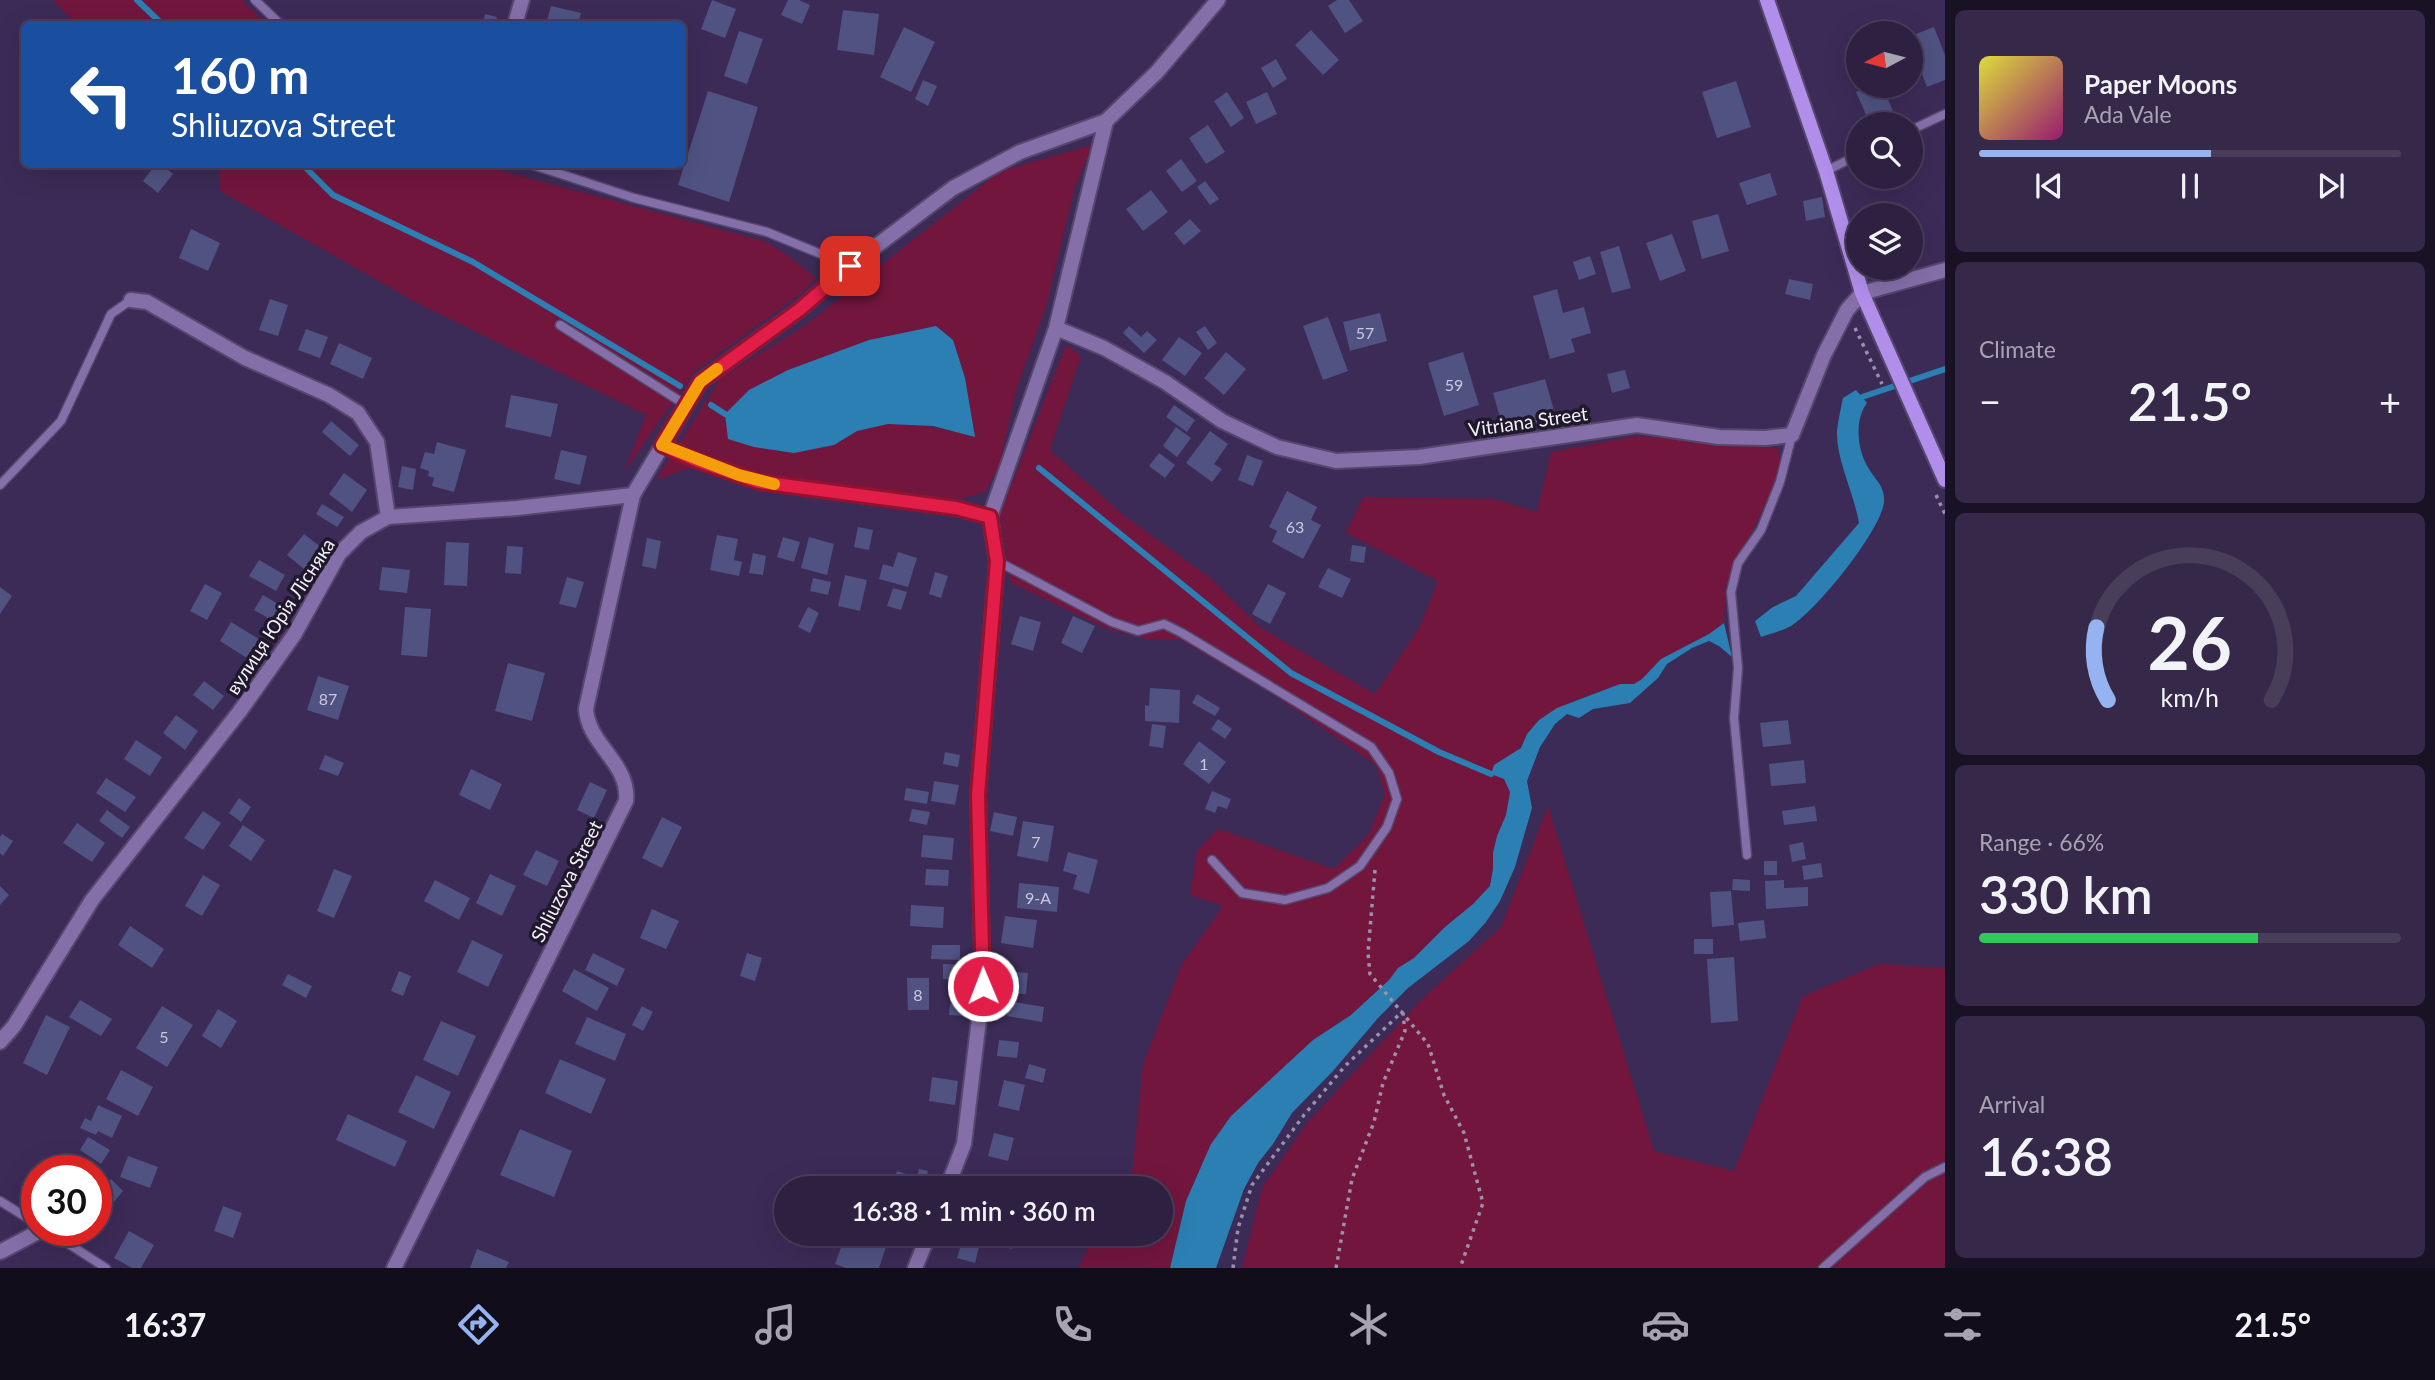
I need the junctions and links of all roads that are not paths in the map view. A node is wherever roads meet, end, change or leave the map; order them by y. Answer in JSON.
{"nodes":[{"id":1,"x":255,"y":0,"type":"edge"},
{"id":2,"x":522,"y":0,"type":"edge"},
{"id":3,"x":1218,"y":0,"type":"edge"},
{"id":4,"x":1767,"y":0,"type":"edge"},
{"id":5,"x":277,"y":21,"type":"edge"},
{"id":6,"x":516,"y":21,"type":"edge"},
{"id":7,"x":1945,"y":114,"type":"edge"},
{"id":8,"x":1106,"y":121,"type":"junction"},
{"id":9,"x":1923,"y":124,"type":"edge"},
{"id":10,"x":1846,"y":161,"type":"edge"},
{"id":11,"x":542,"y":168,"type":"edge"},
{"id":12,"x":1826,"y":171,"type":"junction"},
{"id":13,"x":850,"y":266,"type":"junction"},
{"id":14,"x":1945,"y":270,"type":"edge"},
{"id":15,"x":1862,"y":293,"type":"junction"},
{"id":16,"x":131,"y":300,"type":"joint"},
{"id":17,"x":560,"y":325,"type":"dead end"},
{"id":18,"x":1056,"y":328,"type":"junction"},
{"id":19,"x":686,"y":405,"type":"junction"},
{"id":20,"x":1792,"y":435,"type":"junction"},
{"id":21,"x":662,"y":445,"type":"junction"},
{"id":22,"x":1945,"y":480,"type":"edge"},
{"id":23,"x":0,"y":485,"type":"edge"},
{"id":24,"x":633,"y":495,"type":"junction"},
{"id":25,"x":388,"y":517,"type":"junction"},
{"id":26,"x":990,"y":517,"type":"junction"},
{"id":27,"x":997,"y":561,"type":"junction"},
{"id":28,"x":1746,"y":855,"type":"dead end"},
{"id":29,"x":1212,"y":860,"type":"dead end"},
{"id":30,"x":0,"y":1042,"type":"edge"},
{"id":31,"x":1945,"y":1167,"type":"edge"},
{"id":32,"x":952,"y":1176,"type":"edge"},
{"id":33,"x":0,"y":1201,"type":"edge"},
{"id":34,"x":21,"y":1214,"type":"edge"},
{"id":35,"x":21,"y":1241,"type":"edge"},
{"id":36,"x":72,"y":1246,"type":"edge"},
{"id":37,"x":924,"y":1246,"type":"edge"},
{"id":38,"x":0,"y":1252,"type":"edge"},
{"id":39,"x":106,"y":1268,"type":"edge"},
{"id":40,"x":394,"y":1268,"type":"edge"},
{"id":41,"x":915,"y":1268,"type":"edge"},
{"id":42,"x":1823,"y":1268,"type":"edge"}],
"edges":[{"from":1,"to":5,"type":"lane"},
{"from":2,"to":6,"type":"street"},
{"from":3,"to":8,"type":"street","name":"Shliuzova Street"},
{"from":4,"to":12,"type":"main road"},
{"from":7,"to":9,"type":"lane"},
{"from":8,"to":13,"type":"street","name":"Shliuzova Street"},
{"from":8,"to":18,"type":"street"},
{"from":10,"to":12,"type":"lane"},
{"from":11,"to":13,"type":"lane"},
{"from":12,"to":15,"type":"main road"},
{"from":13,"to":19,"type":"street","name":"Shliuzova Street"},
{"from":14,"to":15,"type":"street"},
{"from":15,"to":20,"type":"street"},
{"from":15,"to":22,"type":"main road"},
{"from":16,"to":23,"type":"lane"},
{"from":16,"to":25,"type":"street"},
{"from":17,"to":19,"type":"lane"},
{"from":18,"to":20,"type":"street","name":"Vitriana Street"},
{"from":18,"to":26,"type":"street"},
{"from":19,"to":21,"type":"street","name":"Shliuzova Street"},
{"from":20,"to":28,"type":"lane"},
{"from":21,"to":24,"type":"street","name":"Shliuzova Street"},
{"from":21,"to":26,"type":"lane"},
{"from":24,"to":25,"type":"street"},
{"from":24,"to":40,"type":"street","name":"Shliuzova Street"},
{"from":25,"to":30,"type":"street","name":"вулиця Юрія Лісняка"},
{"from":26,"to":27,"type":"street"},
{"from":27,"to":29,"type":"lane"},
{"from":27,"to":32,"type":"street"},
{"from":31,"to":42,"type":"lane"},
{"from":33,"to":34,"type":"lane"},
{"from":35,"to":38,"type":"street"},
{"from":36,"to":39,"type":"lane"},
{"from":37,"to":41,"type":"street"}]}
